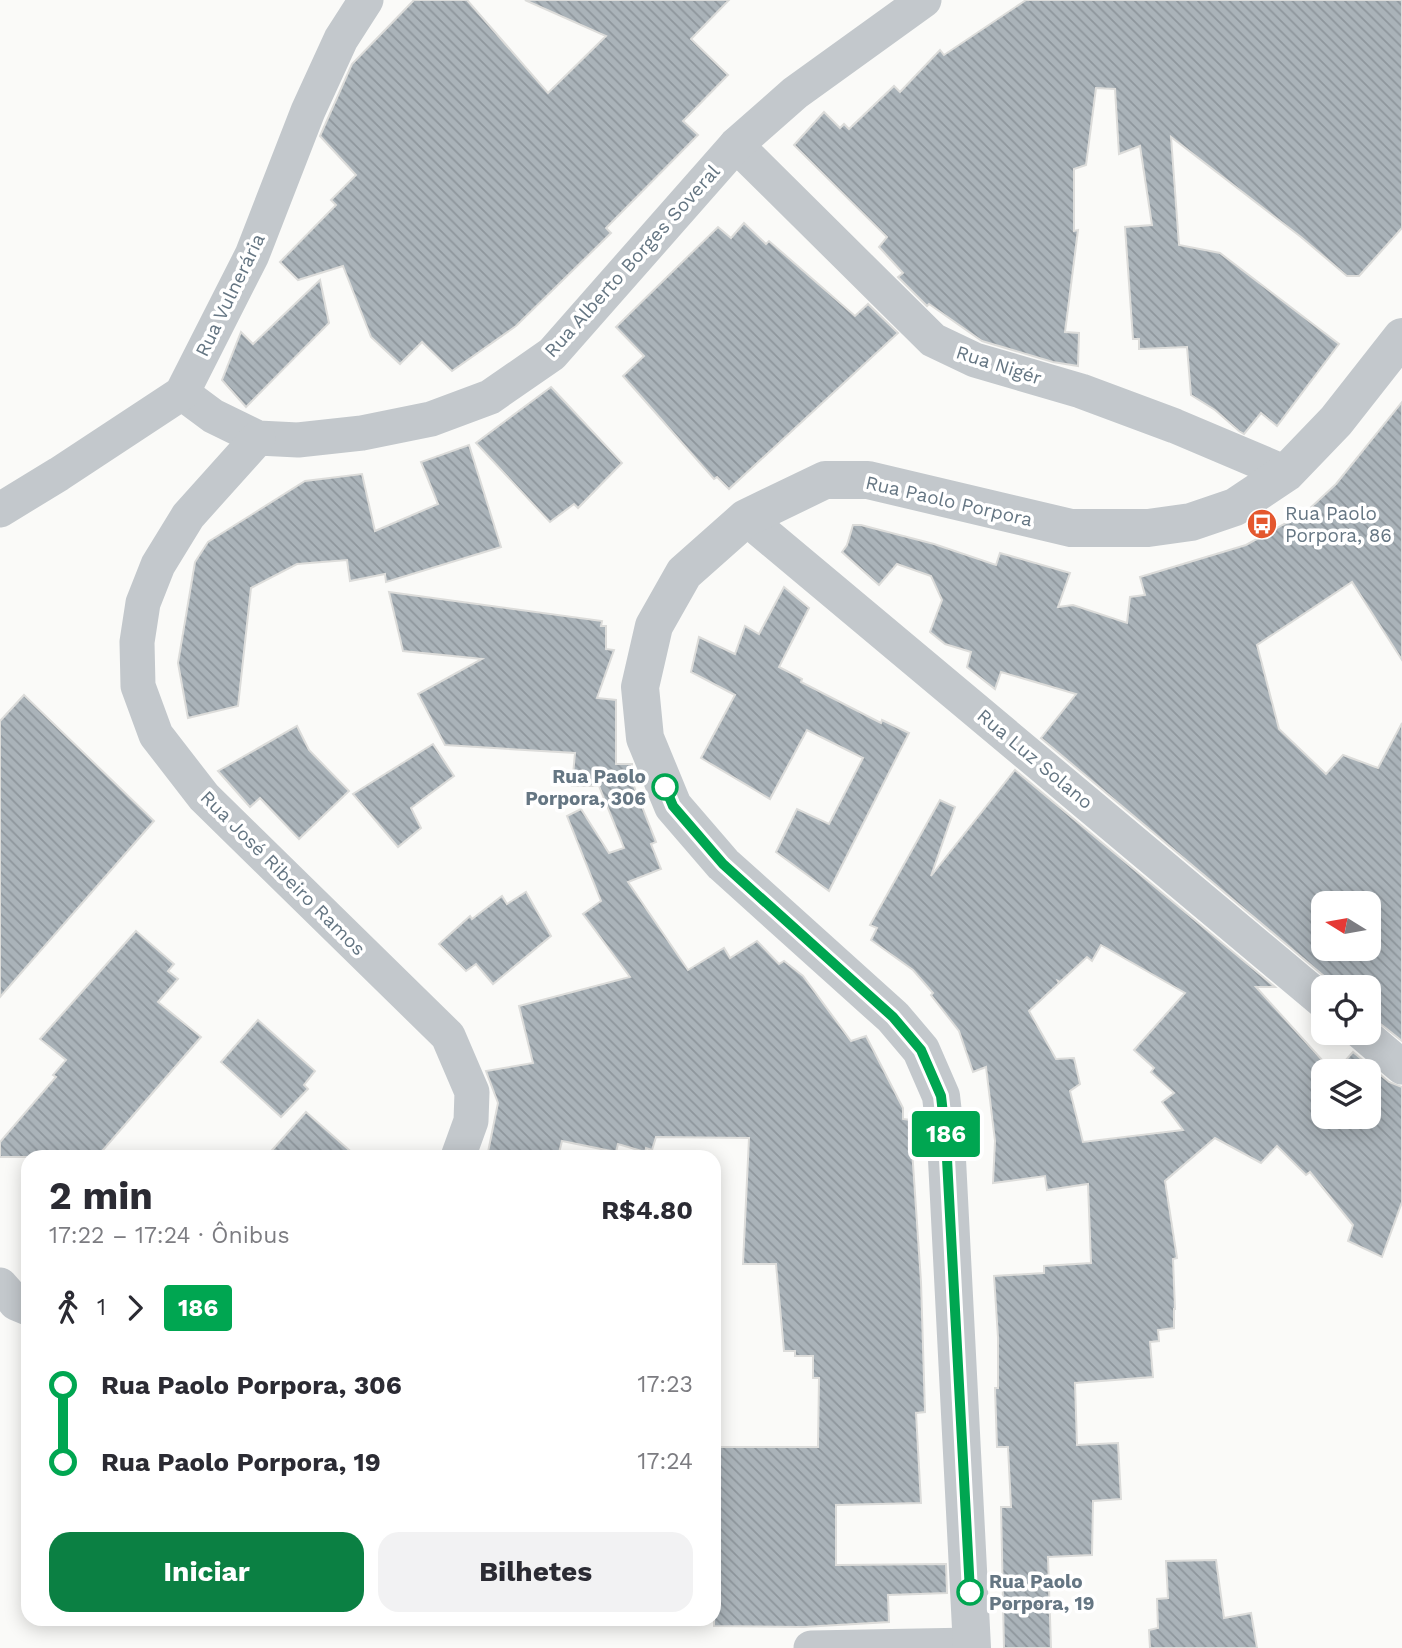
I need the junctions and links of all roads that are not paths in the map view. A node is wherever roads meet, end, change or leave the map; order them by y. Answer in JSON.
{"nodes":[{"id":1,"x":366,"y":0,"type":"edge"},
{"id":2,"x":924,"y":0,"type":"edge"},
{"id":3,"x":736,"y":145,"type":"junction"},
{"id":4,"x":1402,"y":337,"type":"edge"},
{"id":5,"x":183,"y":393,"type":"junction"},
{"id":6,"x":258,"y":438,"type":"junction"},
{"id":7,"x":1286,"y":473,"type":"junction"},
{"id":8,"x":0,"y":510,"type":"edge"},
{"id":9,"x":746,"y":518,"type":"junction"},
{"id":10,"x":1311,"y":991,"type":"edge"},
{"id":11,"x":1376,"y":1045,"type":"edge"},
{"id":12,"x":1402,"y":1067,"type":"edge"},
{"id":13,"x":461,"y":1150,"type":"edge"},
{"id":14,"x":972,"y":1647,"type":"edge"},
{"id":15,"x":811,"y":1648,"type":"edge"}],
"edges":[{"from":1,"to":5,"type":"street","name":"Rua Vulnerária"},
{"from":2,"to":3,"type":"street","name":"Rua Alberto Borges Soveral"},
{"from":3,"to":6,"type":"street","name":"Rua Alberto Borges Soveral"},
{"from":3,"to":7,"type":"street","name":"Rua Nigér"},
{"from":4,"to":7,"type":"street","name":"Rua Paolo Porpora"},
{"from":5,"to":6,"type":"street"},
{"from":5,"to":8,"type":"street"},
{"from":6,"to":13,"type":"street","name":"Rua José Ribeiro Ramos"},
{"from":7,"to":9,"type":"street","name":"Rua Paolo Porpora"},
{"from":9,"to":10,"type":"street","name":"Rua Luz Solano"},
{"from":9,"to":14,"type":"street","name":"Rua Paolo Porpora"},
{"from":11,"to":12,"type":"street"},
{"from":14,"to":15,"type":"street"}]}
